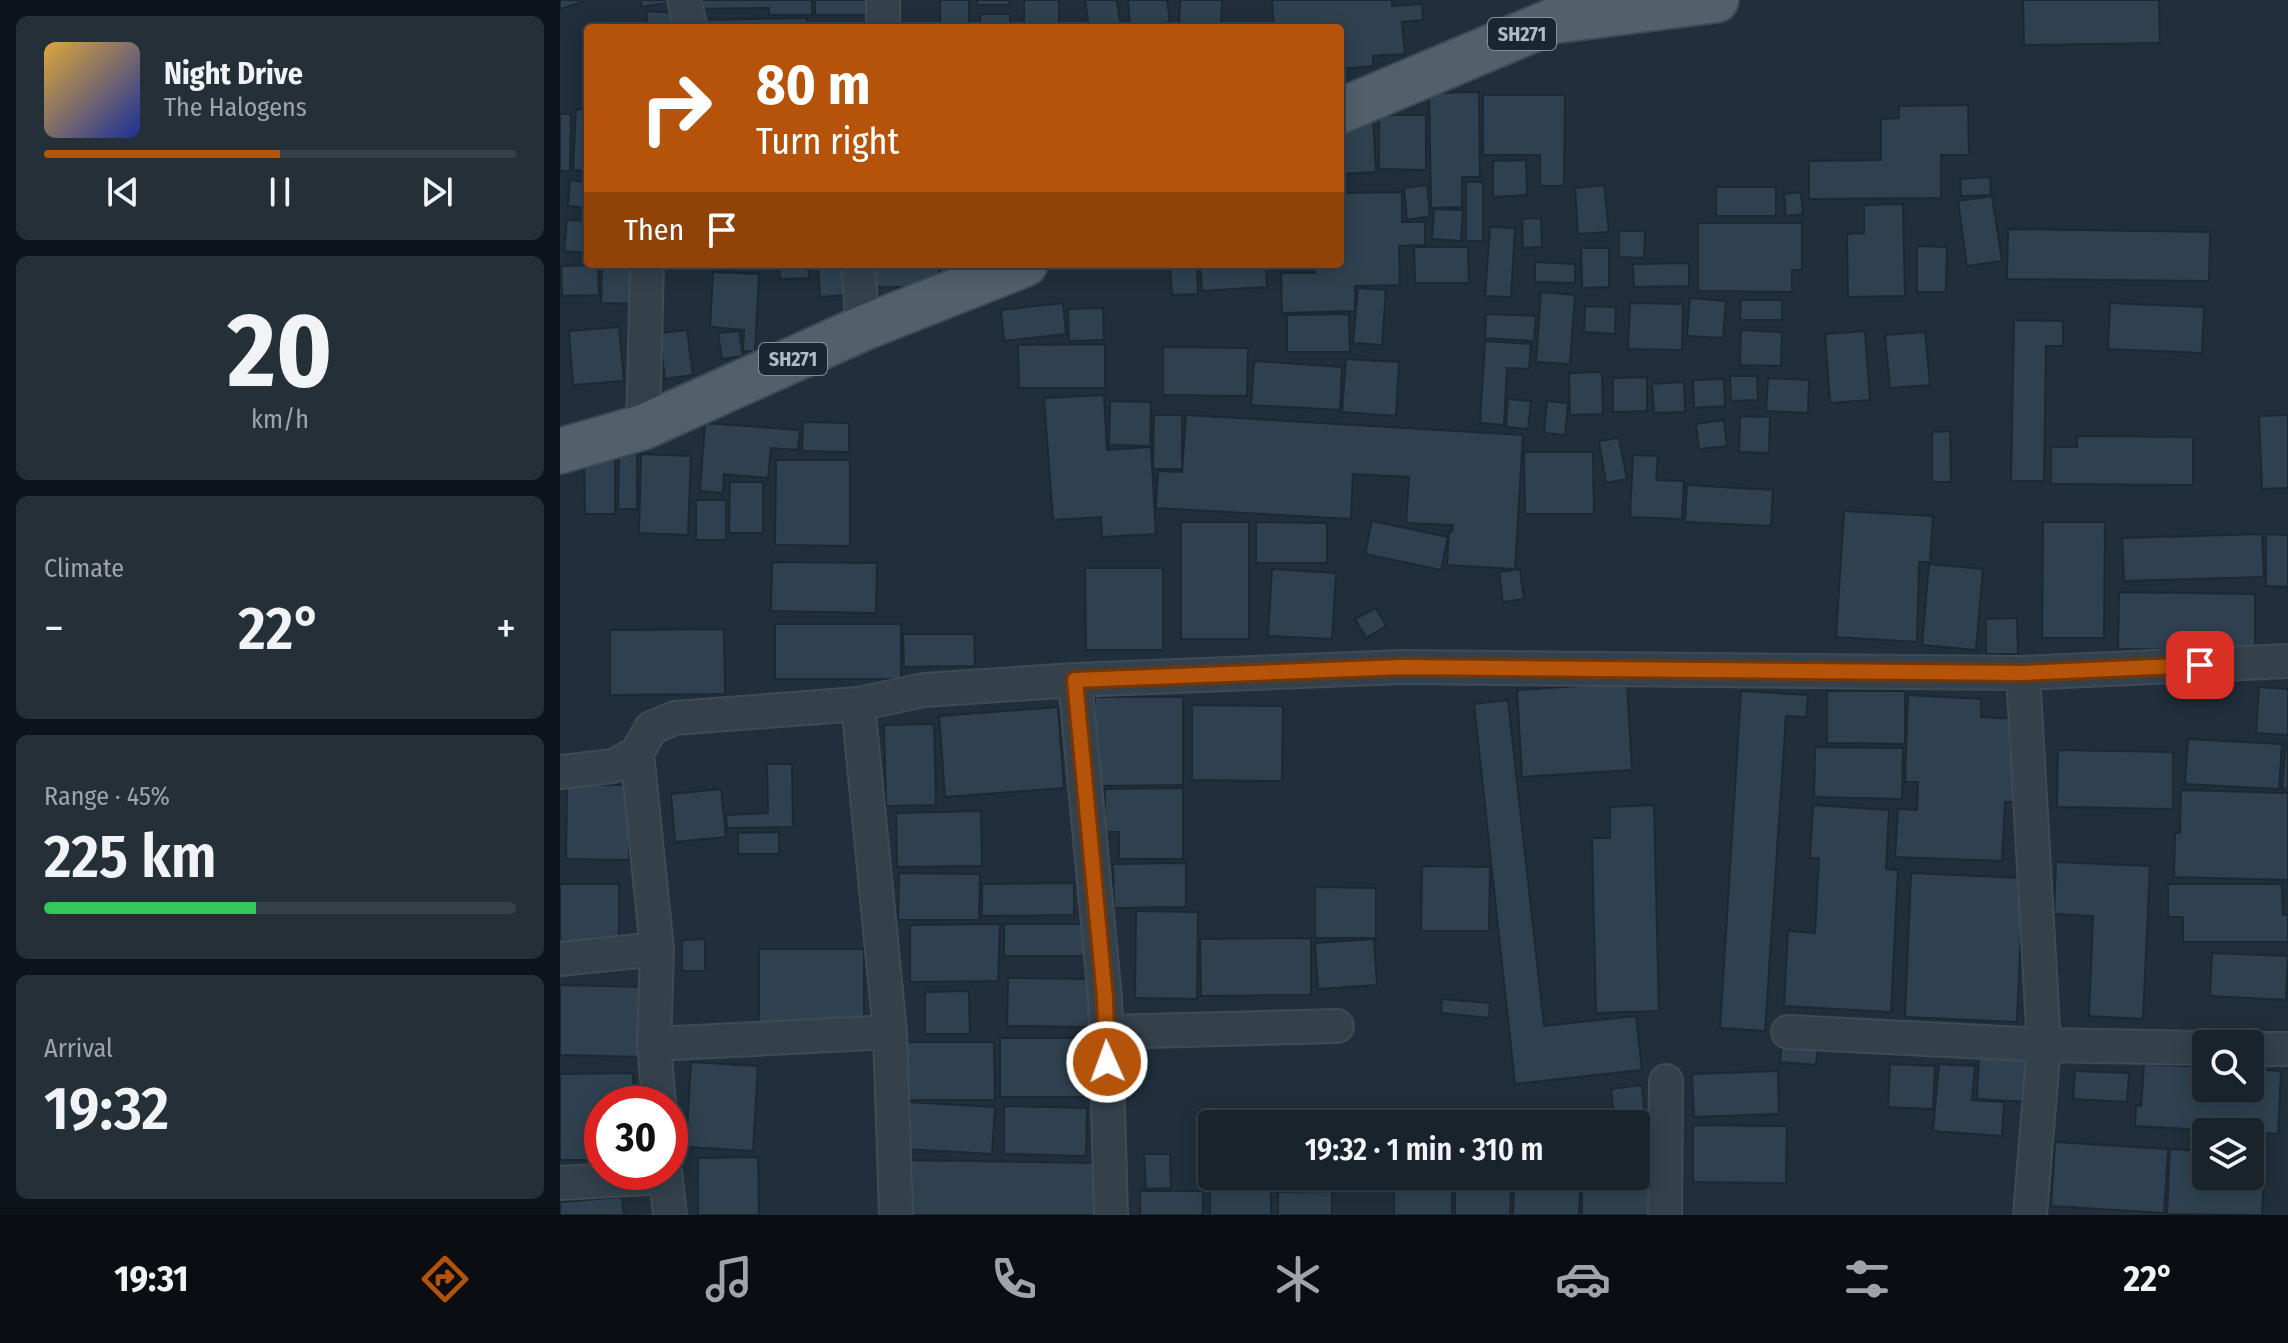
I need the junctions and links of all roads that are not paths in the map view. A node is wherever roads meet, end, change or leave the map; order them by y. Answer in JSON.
{"nodes":[{"id":1,"x":684,"y":0,"type":"edge"},
{"id":2,"x":883,"y":0,"type":"edge"},
{"id":3,"x":1716,"y":0,"type":"edge"},
{"id":4,"x":1553,"y":11,"type":"edge"},
{"id":5,"x":690,"y":24,"type":"edge"},
{"id":6,"x":883,"y":24,"type":"edge"},
{"id":7,"x":1344,"y":109,"type":"edge"},
{"id":8,"x":647,"y":268,"type":"edge"},
{"id":9,"x":858,"y":268,"type":"edge"},
{"id":10,"x":1015,"y":268,"type":"edge"},
{"id":11,"x":863,"y":328,"type":"junction"},
{"id":12,"x":643,"y":427,"type":"junction"},
{"id":13,"x":560,"y":451,"type":"edge"},
{"id":14,"x":2288,"y":661,"type":"edge"},
{"id":15,"x":2023,"y":673,"type":"junction"},
{"id":16,"x":1075,"y":680,"type":"junction"},
{"id":17,"x":858,"y":704,"type":"junction"},
{"id":18,"x":637,"y":753,"type":"junction"},
{"id":19,"x":560,"y":772,"type":"edge"},
{"id":20,"x":657,"y":949,"type":"junction"},
{"id":21,"x":560,"y":959,"type":"edge"},
{"id":22,"x":1337,"y":1026,"type":"dead end"},
{"id":23,"x":890,"y":1032,"type":"junction"},
{"id":24,"x":1106,"y":1032,"type":"junction"},
{"id":25,"x":1788,"y":1032,"type":"dead end"},
{"id":26,"x":654,"y":1044,"type":"junction"},
{"id":27,"x":2044,"y":1045,"type":"junction"},
{"id":28,"x":2192,"y":1048,"type":"edge"},
{"id":29,"x":2264,"y":1049,"type":"edge"},
{"id":30,"x":2288,"y":1049,"type":"edge"},
{"id":31,"x":1666,"y":1081,"type":"dead end"},
{"id":32,"x":658,"y":1086,"type":"edge"},
{"id":33,"x":584,"y":1181,"type":"edge"},
{"id":34,"x":560,"y":1183,"type":"edge"},
{"id":35,"x":668,"y":1190,"type":"edge"},
{"id":36,"x":670,"y":1215,"type":"edge"},
{"id":37,"x":896,"y":1215,"type":"edge"},
{"id":38,"x":1111,"y":1215,"type":"edge"},
{"id":39,"x":1665,"y":1215,"type":"edge"},
{"id":40,"x":2030,"y":1215,"type":"edge"}],
"edges":[{"from":1,"to":5,"type":"street"},
{"from":2,"to":6,"type":"street"},
{"from":3,"to":4,"type":"main road","number":"SH271"},
{"from":4,"to":7,"type":"main road","number":"SH271"},
{"from":8,"to":12,"type":"street"},
{"from":9,"to":11,"type":"street"},
{"from":10,"to":11,"type":"main road","number":"SH271"},
{"from":11,"to":12,"type":"main road","number":"SH271"},
{"from":12,"to":13,"type":"main road","number":"SH271"},
{"from":14,"to":15,"type":"street"},
{"from":15,"to":16,"type":"street"},
{"from":15,"to":27,"type":"street"},
{"from":16,"to":17,"type":"street"},
{"from":16,"to":24,"type":"street"},
{"from":17,"to":18,"type":"street"},
{"from":17,"to":23,"type":"street"},
{"from":18,"to":19,"type":"street"},
{"from":18,"to":20,"type":"street"},
{"from":20,"to":21,"type":"street"},
{"from":20,"to":26,"type":"street"},
{"from":22,"to":24,"type":"street"},
{"from":23,"to":26,"type":"street"},
{"from":23,"to":37,"type":"street"},
{"from":24,"to":38,"type":"street"},
{"from":25,"to":27,"type":"street"},
{"from":26,"to":32,"type":"street"},
{"from":27,"to":28,"type":"street"},
{"from":27,"to":40,"type":"street"},
{"from":29,"to":30,"type":"street"},
{"from":31,"to":39,"type":"street"},
{"from":33,"to":34,"type":"street"},
{"from":35,"to":36,"type":"street"}]}
